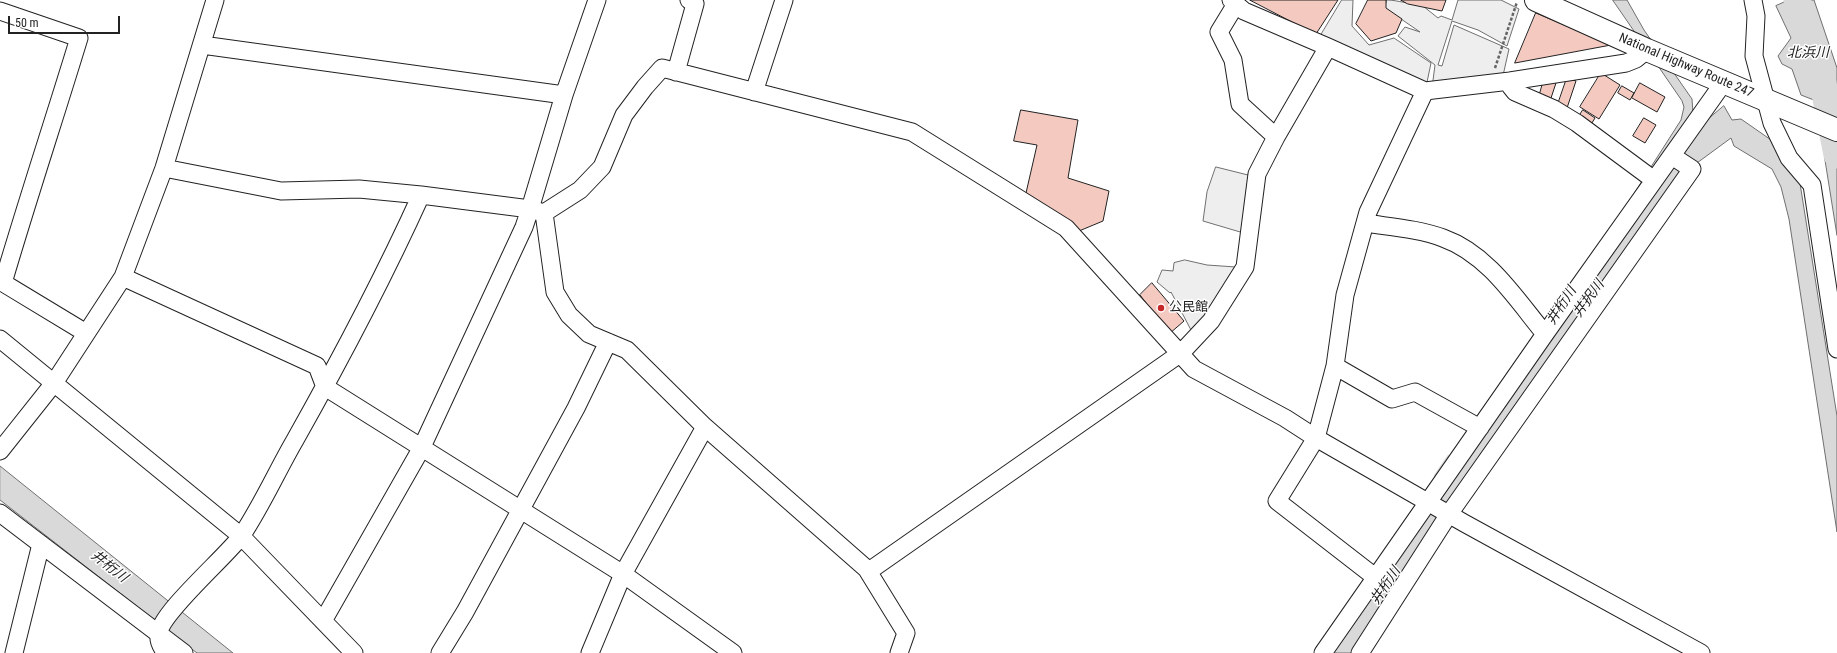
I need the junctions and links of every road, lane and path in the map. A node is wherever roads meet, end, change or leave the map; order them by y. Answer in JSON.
{"nodes":[{"id":1,"x":215,"y":0,"type":"edge"},
{"id":2,"x":596,"y":0,"type":"edge"},
{"id":3,"x":689,"y":0,"type":"edge"},
{"id":4,"x":784,"y":0,"type":"edge"},
{"id":5,"x":1518,"y":0,"type":"edge"},
{"id":6,"x":1536,"y":0,"type":"edge"},
{"id":7,"x":1753,"y":0,"type":"edge"},
{"id":8,"x":1234,"y":2,"type":"edge"},
{"id":9,"x":0,"y":10,"type":"edge"},
{"id":10,"x":202,"y":46,"type":"junction"},
{"id":11,"x":1328,"y":47,"type":"junction"},
{"id":12,"x":1648,"y":50,"type":"junction"},
{"id":13,"x":676,"y":72,"type":"junction"},
{"id":14,"x":1510,"y":81,"type":"junction"},
{"id":15,"x":1724,"y":82,"type":"junction"},
{"id":16,"x":1489,"y":84,"type":"junction"},
{"id":17,"x":1425,"y":91,"type":"junction"},
{"id":18,"x":754,"y":92,"type":"junction"},
{"id":19,"x":564,"y":95,"type":"junction"},
{"id":20,"x":1772,"y":103,"type":"junction"},
{"id":21,"x":1837,"y":130,"type":"edge"},
{"id":22,"x":1276,"y":137,"type":"junction"},
{"id":23,"x":1672,"y":156,"type":"junction"},
{"id":24,"x":164,"y":168,"type":"junction"},
{"id":25,"x":1650,"y":177,"type":"junction"},
{"id":26,"x":421,"y":195,"type":"junction"},
{"id":27,"x":537,"y":211,"type":"junction"},
{"id":28,"x":1365,"y":223,"type":"junction"},
{"id":29,"x":123,"y":277,"type":"junction"},
{"id":30,"x":2,"y":282,"type":"edge"},
{"id":31,"x":86,"y":333,"type":"junction"},
{"id":32,"x":1545,"y":334,"type":"junction"},
{"id":33,"x":0,"y":339,"type":"edge"},
{"id":34,"x":608,"y":342,"type":"junction"},
{"id":35,"x":1837,"y":349,"type":"edge"},
{"id":36,"x":1182,"y":353,"type":"junction"},
{"id":37,"x":1336,"y":366,"type":"junction"},
{"id":38,"x":54,"y":383,"type":"junction"},
{"id":39,"x":325,"y":387,"type":"junction"},
{"id":40,"x":705,"y":427,"type":"junction"},
{"id":41,"x":1480,"y":428,"type":"junction"},
{"id":42,"x":1316,"y":438,"type":"junction"},
{"id":43,"x":421,"y":449,"type":"junction"},
{"id":44,"x":0,"y":451,"type":"edge"},
{"id":45,"x":1428,"y":502,"type":"junction"},
{"id":46,"x":520,"y":510,"type":"junction"},
{"id":47,"x":0,"y":513,"type":"edge"},
{"id":48,"x":1449,"y":514,"type":"junction"},
{"id":49,"x":241,"y":536,"type":"junction"},
{"id":50,"x":41,"y":544,"type":"junction"},
{"id":51,"x":866,"y":568,"type":"junction"},
{"id":52,"x":623,"y":574,"type":"junction"},
{"id":53,"x":1375,"y":577,"type":"junction"},
{"id":54,"x":323,"y":621,"type":"junction"},
{"id":55,"x":161,"y":627,"type":"junction"},
{"id":56,"x":14,"y":653,"type":"edge"},
{"id":57,"x":166,"y":653,"type":"edge"},
{"id":58,"x":184,"y":653,"type":"edge"},
{"id":59,"x":354,"y":653,"type":"edge"},
{"id":60,"x":440,"y":653,"type":"edge"},
{"id":61,"x":590,"y":653,"type":"edge"},
{"id":62,"x":734,"y":653,"type":"edge"},
{"id":63,"x":899,"y":653,"type":"edge"},
{"id":64,"x":1323,"y":653,"type":"edge"},
{"id":65,"x":1360,"y":653,"type":"edge"},
{"id":66,"x":1700,"y":653,"type":"edge"}],
"edges":[{"from":1,"to":10,"type":"street"},
{"from":2,"to":19,"type":"street"},
{"from":3,"to":13,"type":"street"},
{"from":4,"to":18,"type":"street"},
{"from":5,"to":16,"type":"path"},
{"from":6,"to":12,"type":"highway","name":"National Highway Route 247"},
{"from":7,"to":20,"type":"street"},
{"from":8,"to":11,"type":"street"},
{"from":8,"to":22,"type":"street"},
{"from":9,"to":30,"type":"street"},
{"from":10,"to":19,"type":"street"},
{"from":10,"to":24,"type":"street"},
{"from":11,"to":17,"type":"street"},
{"from":11,"to":22,"type":"street"},
{"from":12,"to":14,"type":"street"},
{"from":12,"to":15,"type":"highway","name":"National Highway Route 247"},
{"from":13,"to":18,"type":"street"},
{"from":13,"to":27,"type":"street"},
{"from":14,"to":16,"type":"street"},
{"from":14,"to":25,"type":"street"},
{"from":15,"to":20,"type":"highway","name":"National Highway Route 247"},
{"from":15,"to":23,"type":"street"},
{"from":16,"to":17,"type":"street"},
{"from":17,"to":28,"type":"street"},
{"from":18,"to":36,"type":"street"},
{"from":19,"to":27,"type":"street"},
{"from":20,"to":21,"type":"highway","name":"National Highway Route 247"},
{"from":20,"to":35,"type":"street"},
{"from":22,"to":36,"type":"street"},
{"from":23,"to":25,"type":"street"},
{"from":23,"to":48,"type":"street"},
{"from":24,"to":26,"type":"street"},
{"from":24,"to":29,"type":"street"},
{"from":25,"to":32,"type":"street"},
{"from":26,"to":27,"type":"street"},
{"from":26,"to":39,"type":"street"},
{"from":27,"to":34,"type":"street"},
{"from":27,"to":43,"type":"street"},
{"from":28,"to":32,"type":"street"},
{"from":28,"to":37,"type":"street"},
{"from":29,"to":31,"type":"street"},
{"from":29,"to":39,"type":"street"},
{"from":30,"to":31,"type":"street"},
{"from":31,"to":38,"type":"street"},
{"from":32,"to":41,"type":"street"},
{"from":33,"to":38,"type":"street"},
{"from":34,"to":40,"type":"street"},
{"from":34,"to":46,"type":"street"},
{"from":36,"to":42,"type":"street"},
{"from":36,"to":51,"type":"street"},
{"from":37,"to":41,"type":"street"},
{"from":37,"to":42,"type":"street"},
{"from":38,"to":44,"type":"street"},
{"from":38,"to":49,"type":"street"},
{"from":39,"to":43,"type":"street"},
{"from":39,"to":49,"type":"street"},
{"from":40,"to":51,"type":"street"},
{"from":40,"to":52,"type":"street"},
{"from":41,"to":45,"type":"street"},
{"from":42,"to":45,"type":"street"},
{"from":42,"to":53,"type":"street"},
{"from":43,"to":46,"type":"street"},
{"from":43,"to":54,"type":"street"},
{"from":45,"to":48,"type":"street"},
{"from":45,"to":53,"type":"street"},
{"from":46,"to":52,"type":"street"},
{"from":46,"to":60,"type":"street"},
{"from":47,"to":50,"type":"street"},
{"from":48,"to":65,"type":"street"},
{"from":48,"to":66,"type":"street"},
{"from":49,"to":54,"type":"street"},
{"from":49,"to":55,"type":"street"},
{"from":50,"to":55,"type":"street"},
{"from":50,"to":56,"type":"street"},
{"from":51,"to":63,"type":"street"},
{"from":52,"to":61,"type":"street"},
{"from":52,"to":62,"type":"street"},
{"from":53,"to":64,"type":"street"},
{"from":54,"to":59,"type":"street"},
{"from":55,"to":57,"type":"street"},
{"from":55,"to":58,"type":"street"}]}
